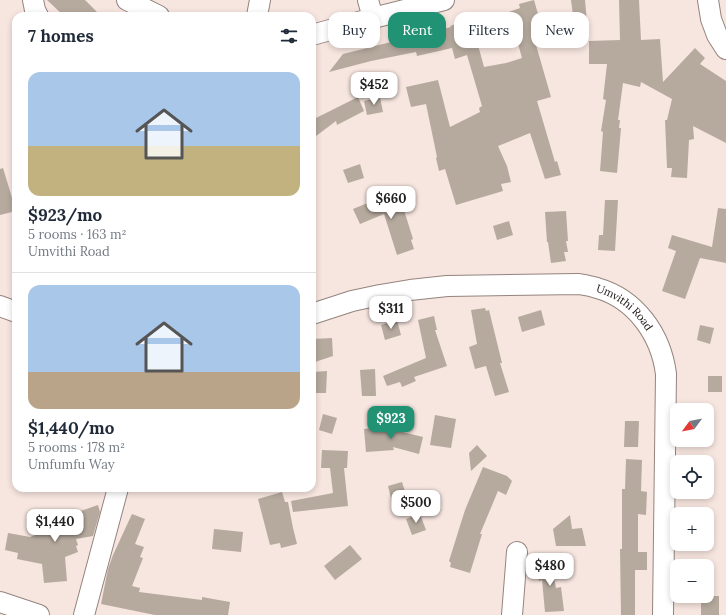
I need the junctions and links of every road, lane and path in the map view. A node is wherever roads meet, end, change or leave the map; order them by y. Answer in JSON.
{"nodes":[{"id":1,"x":33,"y":0,"type":"edge"},
{"id":2,"x":127,"y":0,"type":"edge"},
{"id":3,"x":260,"y":0,"type":"edge"},
{"id":4,"x":444,"y":0,"type":"edge"},
{"id":5,"x":708,"y":0,"type":"edge"},
{"id":6,"x":371,"y":9,"type":"edge"},
{"id":7,"x":36,"y":12,"type":"edge"},
{"id":8,"x":151,"y":12,"type":"edge"},
{"id":9,"x":258,"y":12,"type":"edge"},
{"id":10,"x":316,"y":32,"type":"edge"},
{"id":11,"x":726,"y":49,"type":"edge"},
{"id":12,"x":0,"y":306,"type":"edge"},
{"id":13,"x":12,"y":310,"type":"edge"},
{"id":14,"x":316,"y":313,"type":"edge"},
{"id":15,"x":117,"y":492,"type":"edge"},
{"id":16,"x":517,"y":552,"type":"dead end"},
{"id":17,"x":0,"y":602,"type":"edge"},
{"id":18,"x":39,"y":615,"type":"edge"},
{"id":19,"x":84,"y":615,"type":"edge"},
{"id":20,"x":512,"y":615,"type":"edge"},
{"id":21,"x":663,"y":615,"type":"edge"}],
"edges":[{"from":1,"to":7,"type":"street"},
{"from":2,"to":8,"type":"street"},
{"from":3,"to":9,"type":"street"},
{"from":4,"to":6,"type":"street"},
{"from":5,"to":11,"type":"street"},
{"from":6,"to":10,"type":"street"},
{"from":12,"to":13,"type":"street"},
{"from":14,"to":21,"type":"street","name":"Umvithi Road"},
{"from":15,"to":19,"type":"street"},
{"from":16,"to":20,"type":"street"},
{"from":17,"to":18,"type":"street"}]}
